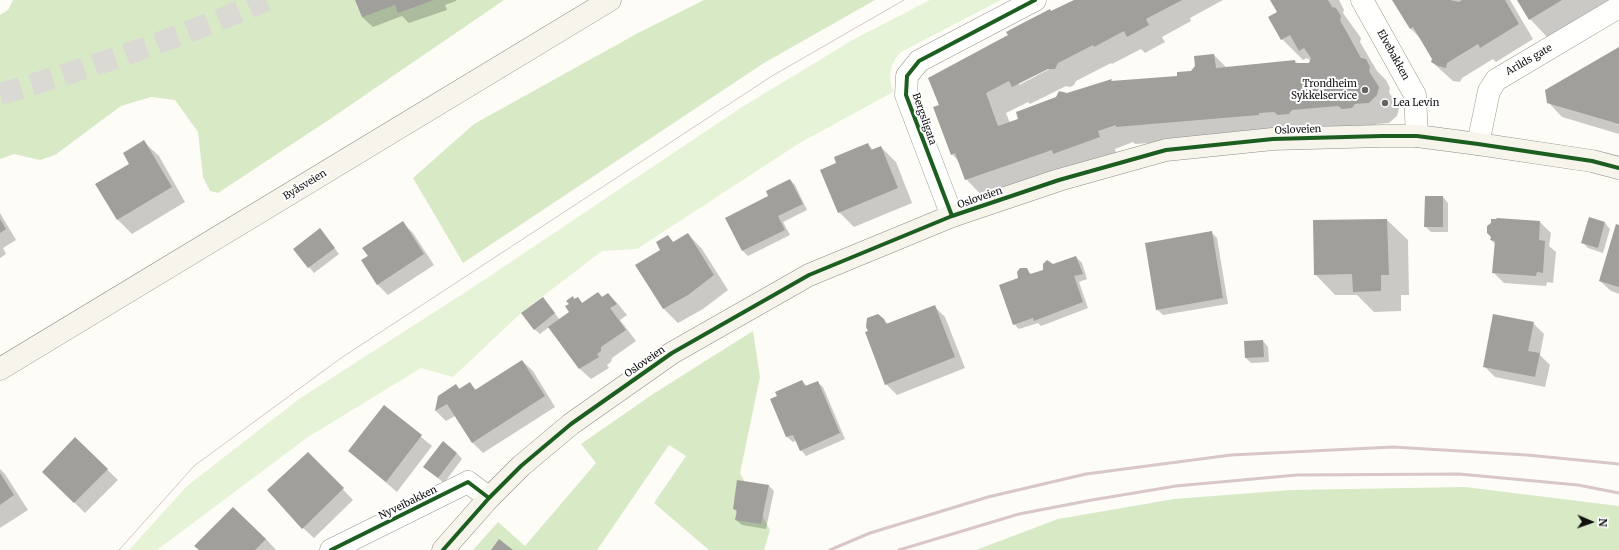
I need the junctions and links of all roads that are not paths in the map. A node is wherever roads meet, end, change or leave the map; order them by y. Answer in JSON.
{"nodes":[{"id":1,"x":610,"y":0,"type":"edge"},
{"id":2,"x":1035,"y":0,"type":"edge"},
{"id":3,"x":1362,"y":0,"type":"edge"},
{"id":4,"x":1619,"y":7,"type":"edge"},
{"id":5,"x":1417,"y":136,"type":"junction"},
{"id":6,"x":1478,"y":144,"type":"junction"},
{"id":7,"x":1619,"y":168,"type":"edge"},
{"id":8,"x":952,"y":216,"type":"junction"},
{"id":9,"x":0,"y":369,"type":"edge"},
{"id":10,"x":490,"y":498,"type":"junction"},
{"id":11,"x":331,"y":550,"type":"edge"},
{"id":12,"x":443,"y":550,"type":"edge"}],
"edges":[{"from":1,"to":9,"type":"street","name":"Byåsveien"},
{"from":2,"to":8,"type":"street","name":"Bergsligata"},
{"from":3,"to":5,"type":"street","name":"Elvebakken"},
{"from":4,"to":6,"type":"street","name":"Arilds gate"},
{"from":5,"to":6,"type":"street","name":"Osloveien"},
{"from":5,"to":8,"type":"street","name":"Osloveien"},
{"from":6,"to":7,"type":"street","name":"Osloveien"},
{"from":8,"to":10,"type":"street","name":"Osloveien"},
{"from":10,"to":11,"type":"street","name":"Nyveibakken"},
{"from":10,"to":12,"type":"street","name":"Osloveien"}]}
